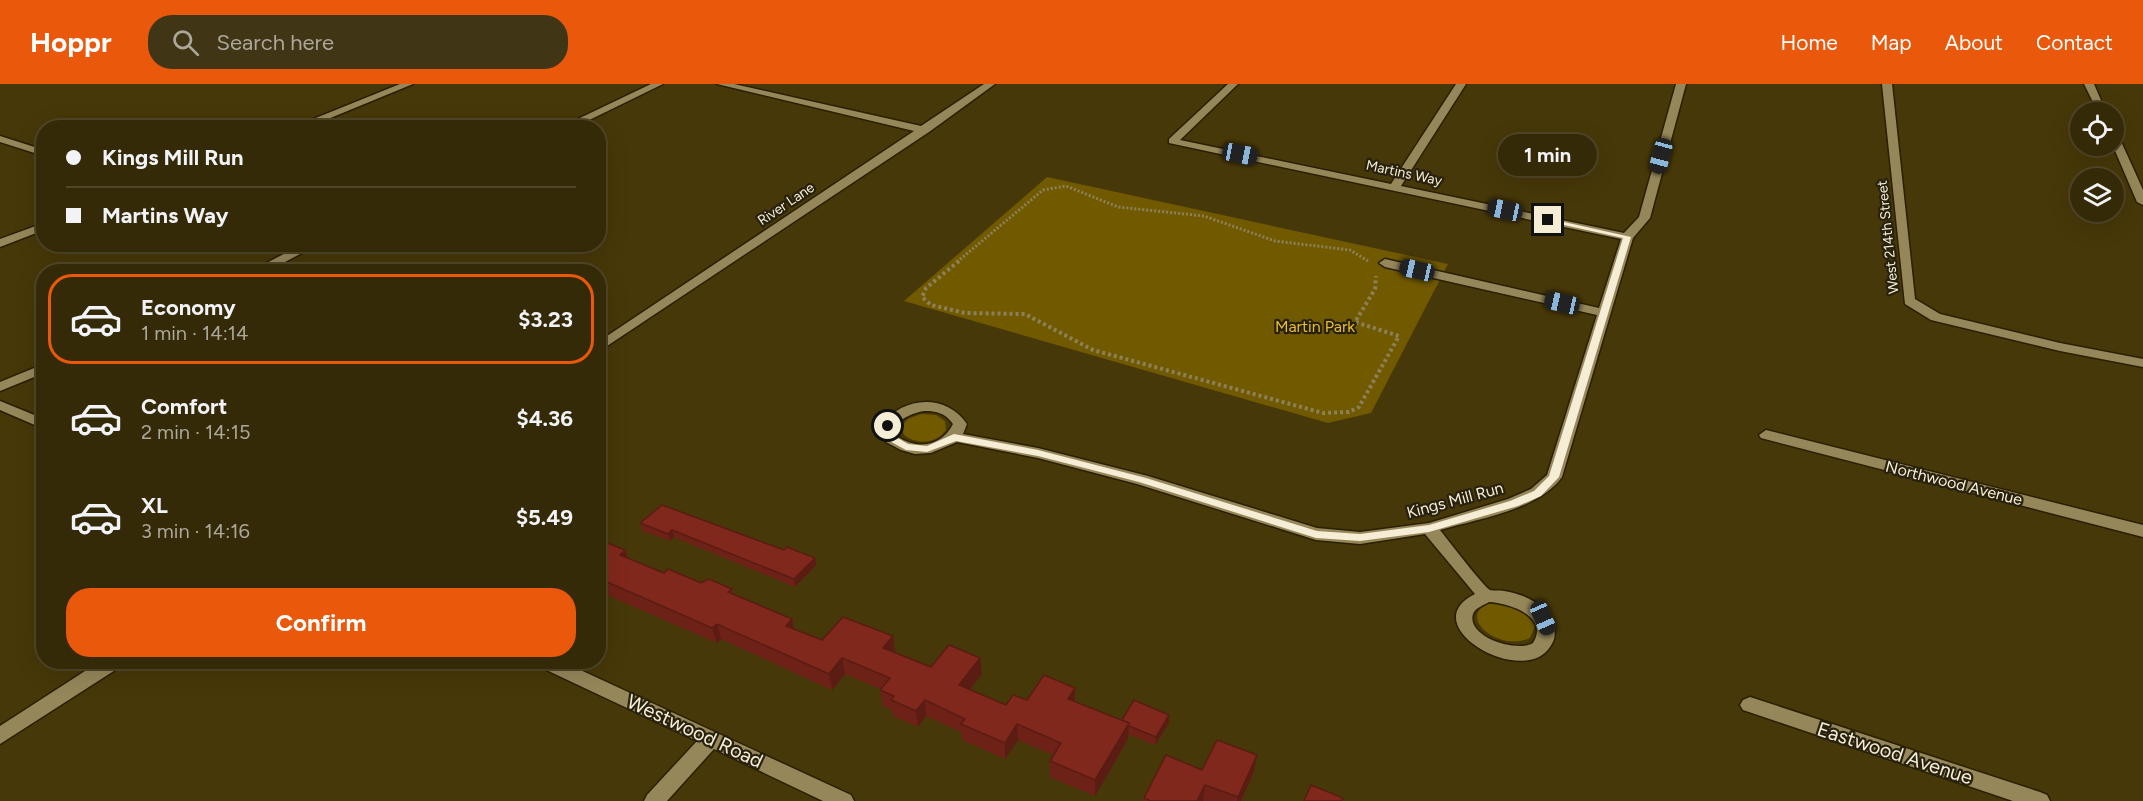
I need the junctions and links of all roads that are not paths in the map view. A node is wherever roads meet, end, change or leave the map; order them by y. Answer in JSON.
{"nodes":[{"id":1,"x":408,"y":84,"type":"edge"},
{"id":2,"x":658,"y":84,"type":"edge"},
{"id":3,"x":722,"y":84,"type":"edge"},
{"id":4,"x":990,"y":84,"type":"edge"},
{"id":5,"x":1233,"y":84,"type":"edge"},
{"id":6,"x":1461,"y":84,"type":"edge"},
{"id":7,"x":1681,"y":84,"type":"edge"},
{"id":8,"x":1887,"y":84,"type":"edge"},
{"id":9,"x":2089,"y":84,"type":"edge"},
{"id":10,"x":2097,"y":102,"type":"edge"},
{"id":11,"x":316,"y":120,"type":"edge"},
{"id":12,"x":581,"y":120,"type":"edge"},
{"id":13,"x":925,"y":129,"type":"junction"},
{"id":14,"x":0,"y":139,"type":"edge"},
{"id":15,"x":36,"y":150,"type":"edge"},
{"id":16,"x":2122,"y":156,"type":"edge"},
{"id":17,"x":1395,"y":186,"type":"junction"},
{"id":18,"x":2143,"y":202,"type":"edge"},
{"id":19,"x":36,"y":229,"type":"edge"},
{"id":20,"x":1627,"y":237,"type":"junction"},
{"id":21,"x":0,"y":243,"type":"edge"},
{"id":22,"x":296,"y":252,"type":"edge"},
{"id":23,"x":1379,"y":260,"type":"road end"},
{"id":24,"x":272,"y":264,"type":"edge"},
{"id":25,"x":1605,"y":313,"type":"junction"},
{"id":26,"x":606,"y":343,"type":"edge"},
{"id":27,"x":2143,"y":363,"type":"edge"},
{"id":28,"x":36,"y":371,"type":"edge"},
{"id":29,"x":0,"y":387,"type":"edge"},
{"id":30,"x":0,"y":405,"type":"edge"},
{"id":31,"x":36,"y":421,"type":"edge"},
{"id":32,"x":1766,"y":435,"type":"dead end"},
{"id":33,"x":954,"y":437,"type":"dead end"},
{"id":34,"x":1429,"y":528,"type":"junction"},
{"id":35,"x":2143,"y":531,"type":"edge"},
{"id":36,"x":1486,"y":596,"type":"dead end"},
{"id":37,"x":102,"y":669,"type":"edge"},
{"id":38,"x":562,"y":669,"type":"edge"},
{"id":39,"x":1750,"y":705,"type":"dead end"},
{"id":40,"x":0,"y":736,"type":"edge"},
{"id":41,"x":712,"y":738,"type":"junction"},
{"id":42,"x":654,"y":801,"type":"edge"},
{"id":43,"x":844,"y":801,"type":"edge"},
{"id":44,"x":2040,"y":801,"type":"edge"}],
"edges":[{"from":1,"to":11,"type":"street"},
{"from":2,"to":12,"type":"street"},
{"from":3,"to":13,"type":"street"},
{"from":4,"to":13,"type":"street","name":"River Lane"},
{"from":5,"to":17,"type":"street","name":"Martins Way"},
{"from":6,"to":17,"type":"street"},
{"from":7,"to":20,"type":"street","name":"Kings Mill Run"},
{"from":8,"to":27,"type":"street","name":"West 214th Street"},
{"from":9,"to":10,"type":"street"},
{"from":13,"to":26,"type":"street","name":"River Lane"},
{"from":14,"to":15,"type":"street"},
{"from":16,"to":18,"type":"street"},
{"from":17,"to":20,"type":"street","name":"Martins Way"},
{"from":19,"to":21,"type":"street"},
{"from":20,"to":25,"type":"street","name":"Kings Mill Run"},
{"from":22,"to":24,"type":"street"},
{"from":23,"to":25,"type":"street"},
{"from":25,"to":34,"type":"street","name":"Kings Mill Run"},
{"from":28,"to":29,"type":"street"},
{"from":30,"to":31,"type":"street"},
{"from":32,"to":35,"type":"street","name":"Northwood Avenue"},
{"from":33,"to":34,"type":"street","name":"Kings Mill Run"},
{"from":34,"to":36,"type":"street"},
{"from":37,"to":40,"type":"street"},
{"from":38,"to":41,"type":"street","name":"Westwood Road"},
{"from":39,"to":44,"type":"street","name":"Eastwood Avenue"},
{"from":41,"to":42,"type":"street"},
{"from":41,"to":43,"type":"street","name":"Westwood Road"}]}
